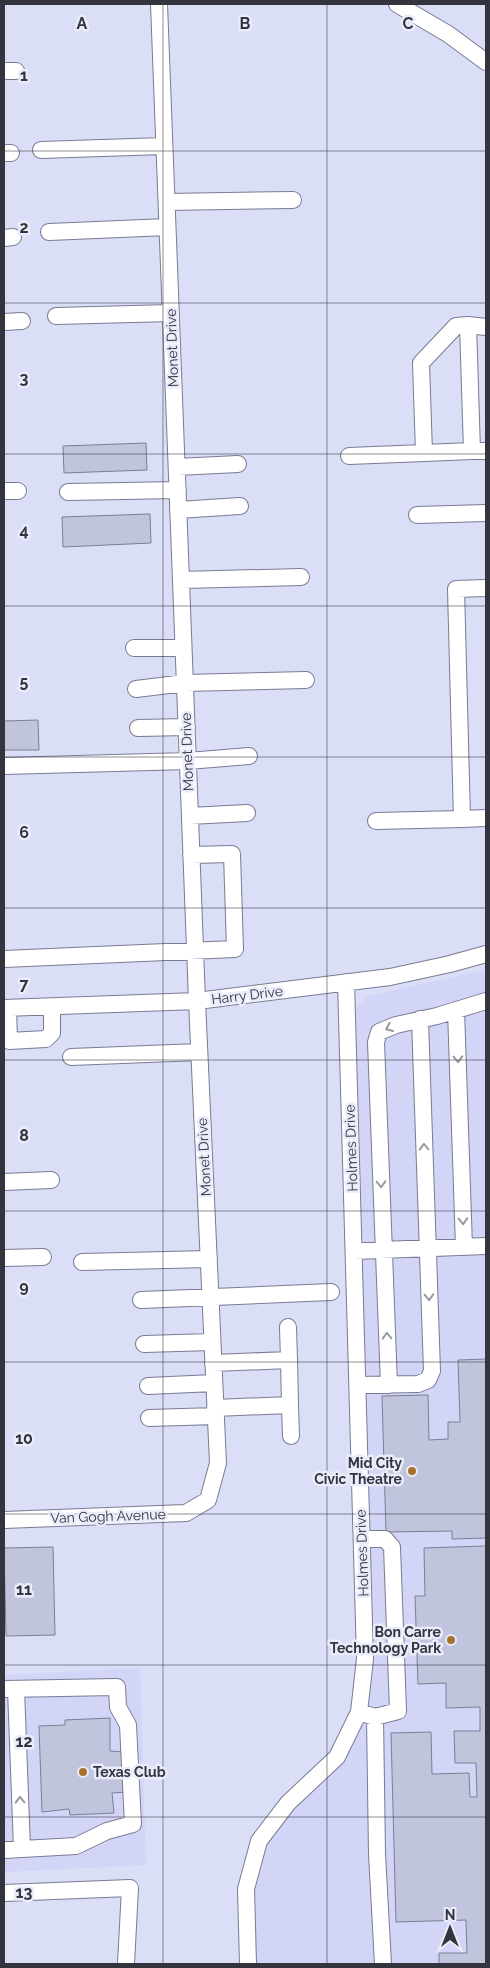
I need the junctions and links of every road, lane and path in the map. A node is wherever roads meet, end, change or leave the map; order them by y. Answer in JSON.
{"nodes":[{"id":1,"x":159,"y":4,"type":"edge"},
{"id":2,"x":397,"y":4,"type":"edge"},
{"id":3,"x":486,"y":62,"type":"edge"},
{"id":4,"x":164,"y":146,"type":"junction"},
{"id":5,"x":41,"y":150,"type":"dead end"},
{"id":6,"x":293,"y":200,"type":"dead end"},
{"id":7,"x":167,"y":202,"type":"junction"},
{"id":8,"x":168,"y":227,"type":"junction"},
{"id":9,"x":49,"y":232,"type":"dead end"},
{"id":10,"x":171,"y":313,"type":"junction"},
{"id":11,"x":56,"y":316,"type":"dead end"},
{"id":12,"x":22,"y":321,"type":"dead end"},
{"id":13,"x":4,"y":322,"type":"edge"},
{"id":14,"x":468,"y":326,"type":"junction"},
{"id":15,"x":486,"y":326,"type":"edge"},
{"id":16,"x":479,"y":451,"type":"edge"},
{"id":17,"x":424,"y":453,"type":"junction"},
{"id":18,"x":349,"y":456,"type":"dead end"},
{"id":19,"x":238,"y":464,"type":"dead end"},
{"id":20,"x":177,"y":467,"type":"junction"},
{"id":21,"x":178,"y":490,"type":"junction"},
{"id":22,"x":68,"y":492,"type":"dead end"},
{"id":23,"x":240,"y":506,"type":"dead end"},
{"id":24,"x":178,"y":510,"type":"junction"},
{"id":25,"x":486,"y":513,"type":"edge"},
{"id":26,"x":417,"y":515,"type":"dead end"},
{"id":27,"x":301,"y":577,"type":"dead end"},
{"id":28,"x":181,"y":580,"type":"junction"},
{"id":29,"x":486,"y":588,"type":"edge"},
{"id":30,"x":134,"y":648,"type":"dead end"},
{"id":31,"x":184,"y":648,"type":"junction"},
{"id":32,"x":306,"y":680,"type":"dead end"},
{"id":33,"x":185,"y":683,"type":"junction"},
{"id":34,"x":136,"y":689,"type":"dead end"},
{"id":35,"x":186,"y":727,"type":"junction"},
{"id":36,"x":138,"y":728,"type":"dead end"},
{"id":37,"x":249,"y":756,"type":"dead end"},
{"id":38,"x":188,"y":761,"type":"junction"},
{"id":39,"x":4,"y":766,"type":"edge"},
{"id":40,"x":247,"y":813,"type":"dead end"},
{"id":41,"x":190,"y":816,"type":"junction"},
{"id":42,"x":486,"y":818,"type":"edge"},
{"id":43,"x":462,"y":819,"type":"junction"},
{"id":44,"x":376,"y":821,"type":"dead end"},
{"id":45,"x":191,"y":855,"type":"junction"},
{"id":46,"x":195,"y":952,"type":"junction"},
{"id":47,"x":486,"y":954,"type":"edge"},
{"id":48,"x":4,"y":959,"type":"edge"},
{"id":49,"x":346,"y":982,"type":"junction"},
{"id":50,"x":197,"y":1001,"type":"junction"},
{"id":51,"x":486,"y":1001,"type":"edge"},
{"id":52,"x":52,"y":1007,"type":"junction"},
{"id":53,"x":6,"y":1008,"type":"edge"},
{"id":54,"x":456,"y":1010,"type":"junction"},
{"id":55,"x":420,"y":1020,"type":"junction"},
{"id":56,"x":6,"y":1041,"type":"edge"},
{"id":57,"x":199,"y":1052,"type":"junction"},
{"id":58,"x":71,"y":1057,"type":"dead end"},
{"id":59,"x":51,"y":1180,"type":"dead end"},
{"id":60,"x":4,"y":1182,"type":"edge"},
{"id":61,"x":486,"y":1246,"type":"edge"},
{"id":62,"x":464,"y":1247,"type":"junction"},
{"id":63,"x":426,"y":1248,"type":"junction"},
{"id":64,"x":383,"y":1250,"type":"junction"},
{"id":65,"x":354,"y":1251,"type":"junction"},
{"id":66,"x":43,"y":1257,"type":"dead end"},
{"id":67,"x":4,"y":1258,"type":"edge"},
{"id":68,"x":209,"y":1259,"type":"junction"},
{"id":69,"x":82,"y":1262,"type":"dead end"},
{"id":70,"x":331,"y":1292,"type":"dead end"},
{"id":71,"x":210,"y":1298,"type":"junction"},
{"id":72,"x":141,"y":1300,"type":"dead end"},
{"id":73,"x":288,"y":1326,"type":"dead end"},
{"id":74,"x":212,"y":1342,"type":"junction"},
{"id":75,"x":144,"y":1344,"type":"dead end"},
{"id":76,"x":289,"y":1360,"type":"junction"},
{"id":77,"x":213,"y":1363,"type":"junction"},
{"id":78,"x":214,"y":1383,"type":"junction"},
{"id":79,"x":358,"y":1385,"type":"junction"},
{"id":80,"x":389,"y":1385,"type":"junction"},
{"id":81,"x":148,"y":1386,"type":"dead end"},
{"id":82,"x":290,"y":1405,"type":"junction"},
{"id":83,"x":216,"y":1412,"type":"junction"},
{"id":84,"x":149,"y":1418,"type":"dead end"},
{"id":85,"x":290,"y":1436,"type":"dead end"},
{"id":86,"x":208,"y":1500,"type":"joint"},
{"id":87,"x":4,"y":1520,"type":"edge"},
{"id":88,"x":362,"y":1538,"type":"junction"},
{"id":89,"x":10,"y":1689,"type":"edge"},
{"id":90,"x":359,"y":1712,"type":"junction"},
{"id":91,"x":375,"y":1717,"type":"junction"},
{"id":92,"x":22,"y":1849,"type":"junction"},
{"id":93,"x":4,"y":1850,"type":"edge"},
{"id":94,"x":4,"y":1893,"type":"edge"},
{"id":95,"x":126,"y":1964,"type":"edge"},
{"id":96,"x":248,"y":1964,"type":"edge"},
{"id":97,"x":383,"y":1964,"type":"edge"}],
"edges":[{"from":1,"to":4,"type":"street","name":"Monet Drive"},
{"from":2,"to":3,"type":"street"},
{"from":4,"to":5,"type":"street"},
{"from":4,"to":7,"type":"street","name":"Monet Drive"},
{"from":6,"to":7,"type":"street"},
{"from":7,"to":8,"type":"street","name":"Monet Drive"},
{"from":8,"to":9,"type":"street"},
{"from":8,"to":10,"type":"street","name":"Monet Drive"},
{"from":10,"to":11,"type":"street"},
{"from":10,"to":20,"type":"street","name":"Monet Drive"},
{"from":12,"to":13,"type":"street"},
{"from":14,"to":15,"type":"street"},
{"from":14,"to":16,"type":"street"},
{"from":14,"to":17,"type":"street"},
{"from":16,"to":17,"type":"street"},
{"from":17,"to":18,"type":"street"},
{"from":19,"to":20,"type":"street"},
{"from":20,"to":21,"type":"street","name":"Monet Drive"},
{"from":21,"to":22,"type":"street"},
{"from":21,"to":24,"type":"street","name":"Monet Drive"},
{"from":23,"to":24,"type":"street"},
{"from":24,"to":28,"type":"street","name":"Monet Drive"},
{"from":25,"to":26,"type":"street"},
{"from":27,"to":28,"type":"street"},
{"from":28,"to":31,"type":"street","name":"Monet Drive"},
{"from":29,"to":43,"type":"street"},
{"from":30,"to":31,"type":"street"},
{"from":31,"to":33,"type":"street","name":"Monet Drive"},
{"from":32,"to":33,"type":"street"},
{"from":33,"to":34,"type":"street"},
{"from":33,"to":35,"type":"street","name":"Monet Drive"},
{"from":35,"to":36,"type":"street"},
{"from":35,"to":38,"type":"street","name":"Monet Drive"},
{"from":37,"to":38,"type":"street"},
{"from":38,"to":39,"type":"street"},
{"from":38,"to":41,"type":"street","name":"Monet Drive"},
{"from":40,"to":41,"type":"street"},
{"from":41,"to":45,"type":"street","name":"Monet Drive"},
{"from":42,"to":43,"type":"street"},
{"from":43,"to":44,"type":"street"},
{"from":45,"to":46,"type":"street","name":"Monet Drive"},
{"from":45,"to":46,"type":"street"},
{"from":46,"to":48,"type":"street"},
{"from":46,"to":50,"type":"street","name":"Monet Drive"},
{"from":47,"to":49,"type":"street","name":"Harry Drive"},
{"from":49,"to":50,"type":"street","name":"Harry Drive"},
{"from":49,"to":65,"type":"street","name":"Holmes Drive"},
{"from":50,"to":52,"type":"street","name":"Harry Drive"},
{"from":50,"to":57,"type":"street","name":"Monet Drive"},
{"from":51,"to":54,"type":"street"},
{"from":52,"to":53,"type":"street","name":"Harry Drive"},
{"from":52,"to":56,"type":"street"},
{"from":53,"to":56,"type":"street"},
{"from":54,"to":55,"type":"street"},
{"from":54,"to":62,"type":"street","one_way":true},
{"from":63,"to":55,"type":"street","one_way":true},
{"from":55,"to":64,"type":"street","one_way":true},
{"from":57,"to":58,"type":"street"},
{"from":57,"to":68,"type":"street","name":"Monet Drive"},
{"from":59,"to":60,"type":"street"},
{"from":61,"to":62,"type":"street"},
{"from":62,"to":63,"type":"street"},
{"from":63,"to":64,"type":"street"},
{"from":63,"to":80,"type":"street","one_way":true},
{"from":64,"to":65,"type":"street"},
{"from":80,"to":64,"type":"street","one_way":true},
{"from":65,"to":79,"type":"street","name":"Holmes Drive"},
{"from":66,"to":67,"type":"street"},
{"from":68,"to":69,"type":"street"},
{"from":68,"to":71,"type":"street","name":"Monet Drive"},
{"from":70,"to":71,"type":"street"},
{"from":71,"to":72,"type":"street"},
{"from":71,"to":74,"type":"street","name":"Monet Drive"},
{"from":73,"to":76,"type":"street"},
{"from":74,"to":75,"type":"street"},
{"from":74,"to":77,"type":"street","name":"Monet Drive"},
{"from":76,"to":77,"type":"street"},
{"from":76,"to":82,"type":"street"},
{"from":77,"to":78,"type":"street","name":"Monet Drive"},
{"from":78,"to":81,"type":"street"},
{"from":78,"to":83,"type":"street","name":"Monet Drive"},
{"from":79,"to":80,"type":"street"},
{"from":79,"to":88,"type":"street","name":"Holmes Drive"},
{"from":82,"to":83,"type":"street"},
{"from":82,"to":85,"type":"street"},
{"from":83,"to":84,"type":"street"},
{"from":83,"to":86,"type":"street","name":"Monet Drive"},
{"from":86,"to":87,"type":"street","name":"Van Gogh Avenue"},
{"from":88,"to":90,"type":"street","name":"Holmes Drive"},
{"from":88,"to":91,"type":"street"},
{"from":92,"to":89,"type":"street","one_way":true},
{"from":89,"to":92,"type":"street"},
{"from":90,"to":91,"type":"street"},
{"from":90,"to":96,"type":"street","name":"Holmes Drive"},
{"from":91,"to":97,"type":"street"},
{"from":92,"to":93,"type":"street"},
{"from":94,"to":95,"type":"street"}]}
